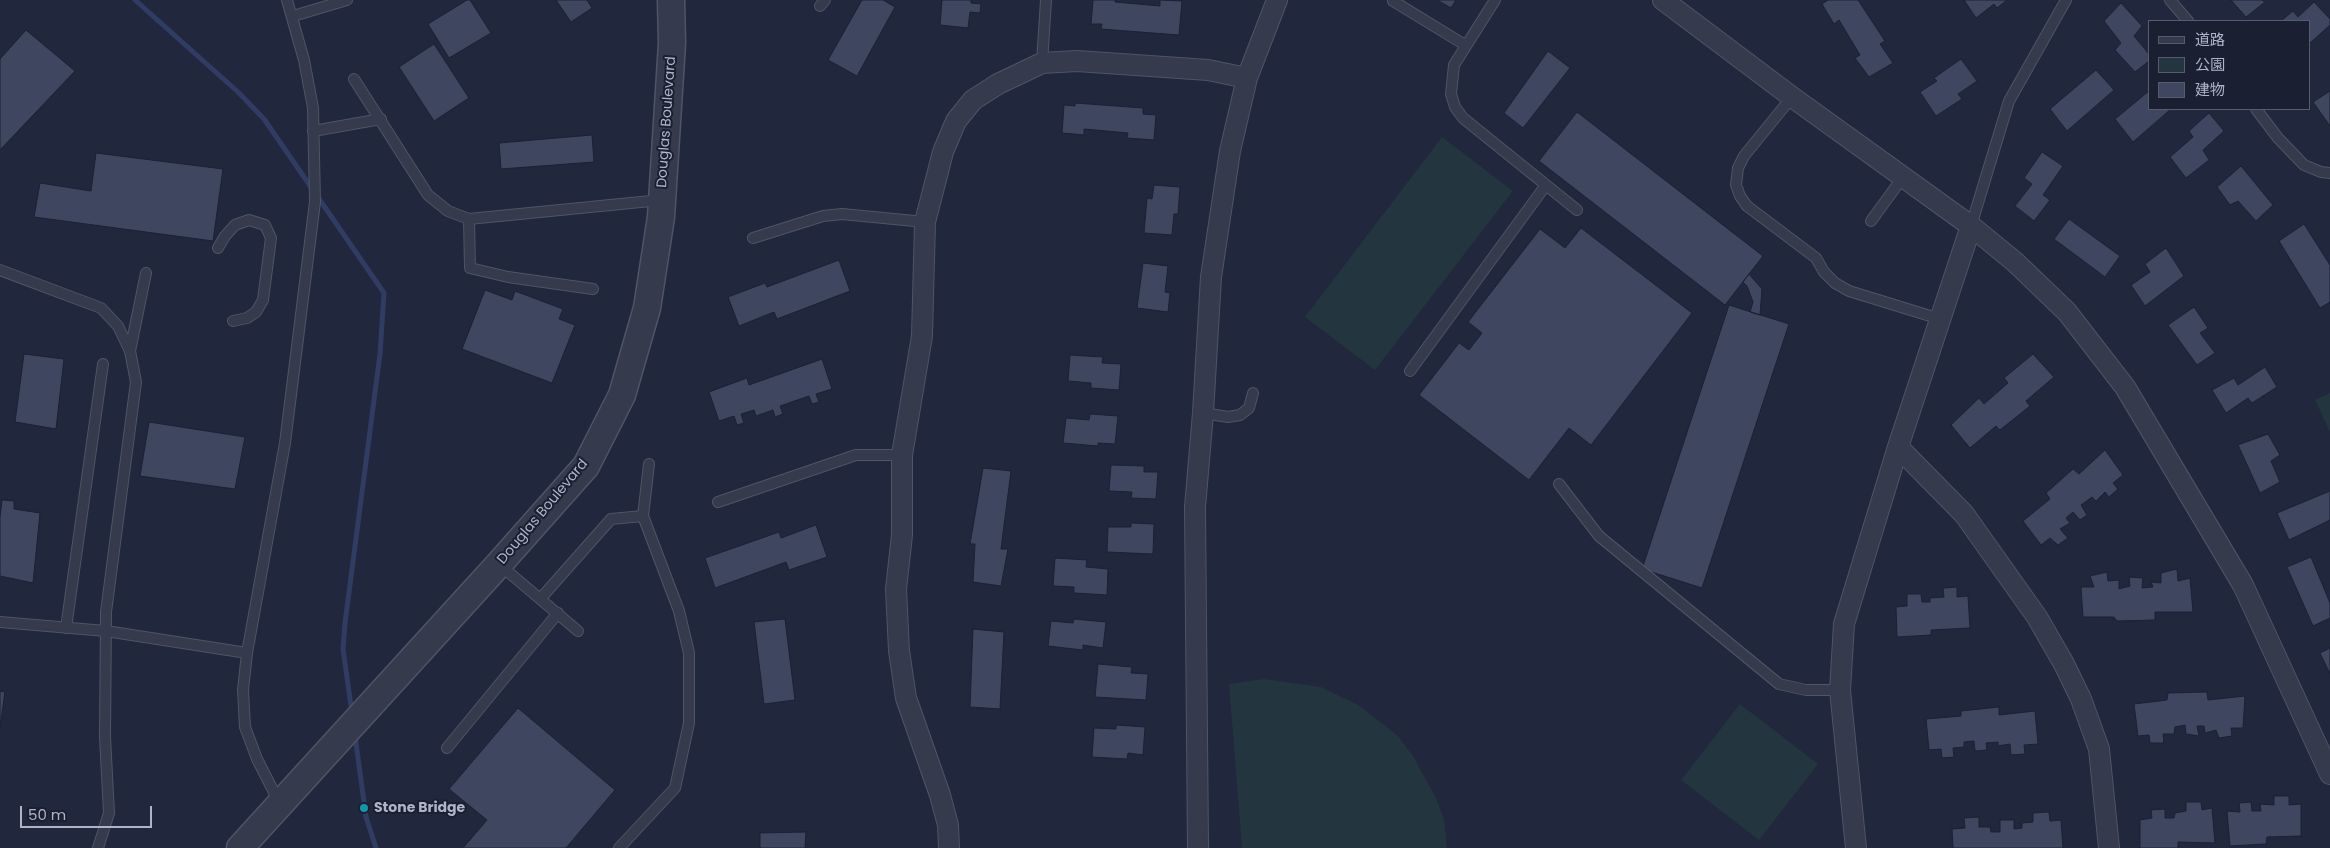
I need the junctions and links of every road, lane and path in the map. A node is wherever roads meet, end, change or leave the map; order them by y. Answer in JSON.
{"nodes":[{"id":1,"x":287,"y":0,"type":"edge"},
{"id":2,"x":347,"y":0,"type":"edge"},
{"id":3,"x":671,"y":0,"type":"edge"},
{"id":4,"x":1046,"y":0,"type":"edge"},
{"id":5,"x":1277,"y":0,"type":"edge"},
{"id":6,"x":1494,"y":0,"type":"edge"},
{"id":7,"x":1663,"y":0,"type":"edge"},
{"id":8,"x":2066,"y":0,"type":"edge"},
{"id":9,"x":2170,"y":0,"type":"edge"},
{"id":10,"x":1393,"y":1,"type":"dead end"},
{"id":11,"x":293,"y":16,"type":"junction"},
{"id":12,"x":2187,"y":20,"type":"edge"},
{"id":13,"x":1465,"y":45,"type":"junction"},
{"id":14,"x":1042,"y":63,"type":"junction"},
{"id":15,"x":1247,"y":78,"type":"junction"},
{"id":16,"x":354,"y":79,"type":"dead end"},
{"id":17,"x":1792,"y":97,"type":"junction"},
{"id":18,"x":2257,"y":110,"type":"edge"},
{"id":19,"x":381,"y":119,"type":"junction"},
{"id":20,"x":313,"y":131,"type":"junction"},
{"id":21,"x":2330,"y":173,"type":"edge"},
{"id":22,"x":1903,"y":177,"type":"junction"},
{"id":23,"x":1546,"y":185,"type":"junction"},
{"id":24,"x":662,"y":200,"type":"junction"},
{"id":25,"x":1577,"y":210,"type":"dead end"},
{"id":26,"x":469,"y":219,"type":"junction"},
{"id":27,"x":1871,"y":221,"type":"dead end"},
{"id":28,"x":925,"y":222,"type":"junction"},
{"id":29,"x":1971,"y":226,"type":"junction"},
{"id":30,"x":753,"y":238,"type":"dead end"},
{"id":31,"x":218,"y":248,"type":"dead end"},
{"id":32,"x":0,"y":270,"type":"edge"},
{"id":33,"x":146,"y":273,"type":"dead end"},
{"id":34,"x":592,"y":290,"type":"dead end"},
{"id":35,"x":1940,"y":319,"type":"junction"},
{"id":36,"x":233,"y":321,"type":"dead end"},
{"id":37,"x":130,"y":351,"type":"junction"},
{"id":38,"x":103,"y":364,"type":"dead end"},
{"id":39,"x":1410,"y":371,"type":"dead end"},
{"id":40,"x":1253,"y":393,"type":"dead end"},
{"id":41,"x":1204,"y":413,"type":"junction"},
{"id":42,"x":1898,"y":447,"type":"junction"},
{"id":43,"x":902,"y":455,"type":"junction"},
{"id":44,"x":649,"y":464,"type":"dead end"},
{"id":45,"x":1559,"y":484,"type":"dead end"},
{"id":46,"x":718,"y":502,"type":"dead end"},
{"id":47,"x":642,"y":516,"type":"junction"},
{"id":48,"x":499,"y":564,"type":"junction"},
{"id":49,"x":541,"y":598,"type":"junction"},
{"id":50,"x":558,"y":613,"type":"junction"},
{"id":51,"x":0,"y":622,"type":"edge"},
{"id":52,"x":66,"y":628,"type":"junction"},
{"id":53,"x":106,"y":631,"type":"junction"},
{"id":54,"x":578,"y":631,"type":"dead end"},
{"id":55,"x":247,"y":653,"type":"junction"},
{"id":56,"x":1840,"y":690,"type":"junction"},
{"id":57,"x":447,"y":748,"type":"dead end"},
{"id":58,"x":2330,"y":774,"type":"edge"},
{"id":59,"x":281,"y":804,"type":"junction"},
{"id":60,"x":98,"y":848,"type":"edge"},
{"id":61,"x":240,"y":848,"type":"edge"},
{"id":62,"x":618,"y":848,"type":"edge"},
{"id":63,"x":949,"y":848,"type":"edge"},
{"id":64,"x":1198,"y":848,"type":"edge"},
{"id":65,"x":1856,"y":848,"type":"edge"},
{"id":66,"x":2109,"y":848,"type":"edge"}],
"edges":[{"from":1,"to":11,"type":"lane"},
{"from":2,"to":11,"type":"lane"},
{"from":3,"to":24,"type":"street","name":"Douglas Boulevard"},
{"from":4,"to":14,"type":"lane"},
{"from":5,"to":15,"type":"street"},
{"from":6,"to":13,"type":"lane"},
{"from":7,"to":17,"type":"street"},
{"from":8,"to":29,"type":"lane"},
{"from":9,"to":12,"type":"lane"},
{"from":10,"to":13,"type":"lane"},
{"from":11,"to":20,"type":"lane"},
{"from":13,"to":23,"type":"lane"},
{"from":14,"to":15,"type":"street"},
{"from":14,"to":28,"type":"street"},
{"from":15,"to":41,"type":"street"},
{"from":16,"to":19,"type":"lane"},
{"from":17,"to":22,"type":"street"},
{"from":17,"to":35,"type":"lane"},
{"from":18,"to":21,"type":"lane"},
{"from":19,"to":20,"type":"lane"},
{"from":19,"to":26,"type":"lane"},
{"from":20,"to":55,"type":"lane"},
{"from":22,"to":27,"type":"lane"},
{"from":22,"to":29,"type":"street"},
{"from":23,"to":25,"type":"lane"},
{"from":23,"to":39,"type":"lane"},
{"from":24,"to":26,"type":"lane"},
{"from":24,"to":48,"type":"street","name":"Douglas Boulevard"},
{"from":26,"to":34,"type":"lane"},
{"from":28,"to":30,"type":"lane"},
{"from":28,"to":43,"type":"street"},
{"from":29,"to":35,"type":"street"},
{"from":29,"to":58,"type":"street"},
{"from":31,"to":36,"type":"lane"},
{"from":32,"to":37,"type":"lane"},
{"from":33,"to":37,"type":"lane"},
{"from":35,"to":42,"type":"street"},
{"from":37,"to":53,"type":"lane"},
{"from":38,"to":52,"type":"lane"},
{"from":40,"to":41,"type":"lane"},
{"from":41,"to":64,"type":"street"},
{"from":42,"to":56,"type":"street"},
{"from":42,"to":66,"type":"street"},
{"from":43,"to":46,"type":"lane"},
{"from":43,"to":63,"type":"street"},
{"from":44,"to":47,"type":"lane"},
{"from":45,"to":56,"type":"lane"},
{"from":47,"to":49,"type":"lane"},
{"from":47,"to":62,"type":"lane"},
{"from":48,"to":49,"type":"lane"},
{"from":48,"to":59,"type":"street","name":"Douglas Boulevard"},
{"from":49,"to":50,"type":"lane"},
{"from":50,"to":54,"type":"lane"},
{"from":50,"to":57,"type":"lane"},
{"from":51,"to":52,"type":"lane"},
{"from":52,"to":53,"type":"lane"},
{"from":53,"to":55,"type":"lane"},
{"from":53,"to":60,"type":"lane"},
{"from":55,"to":59,"type":"lane"},
{"from":56,"to":65,"type":"street"},
{"from":59,"to":61,"type":"street","name":"Douglas Boulevard"}]}
